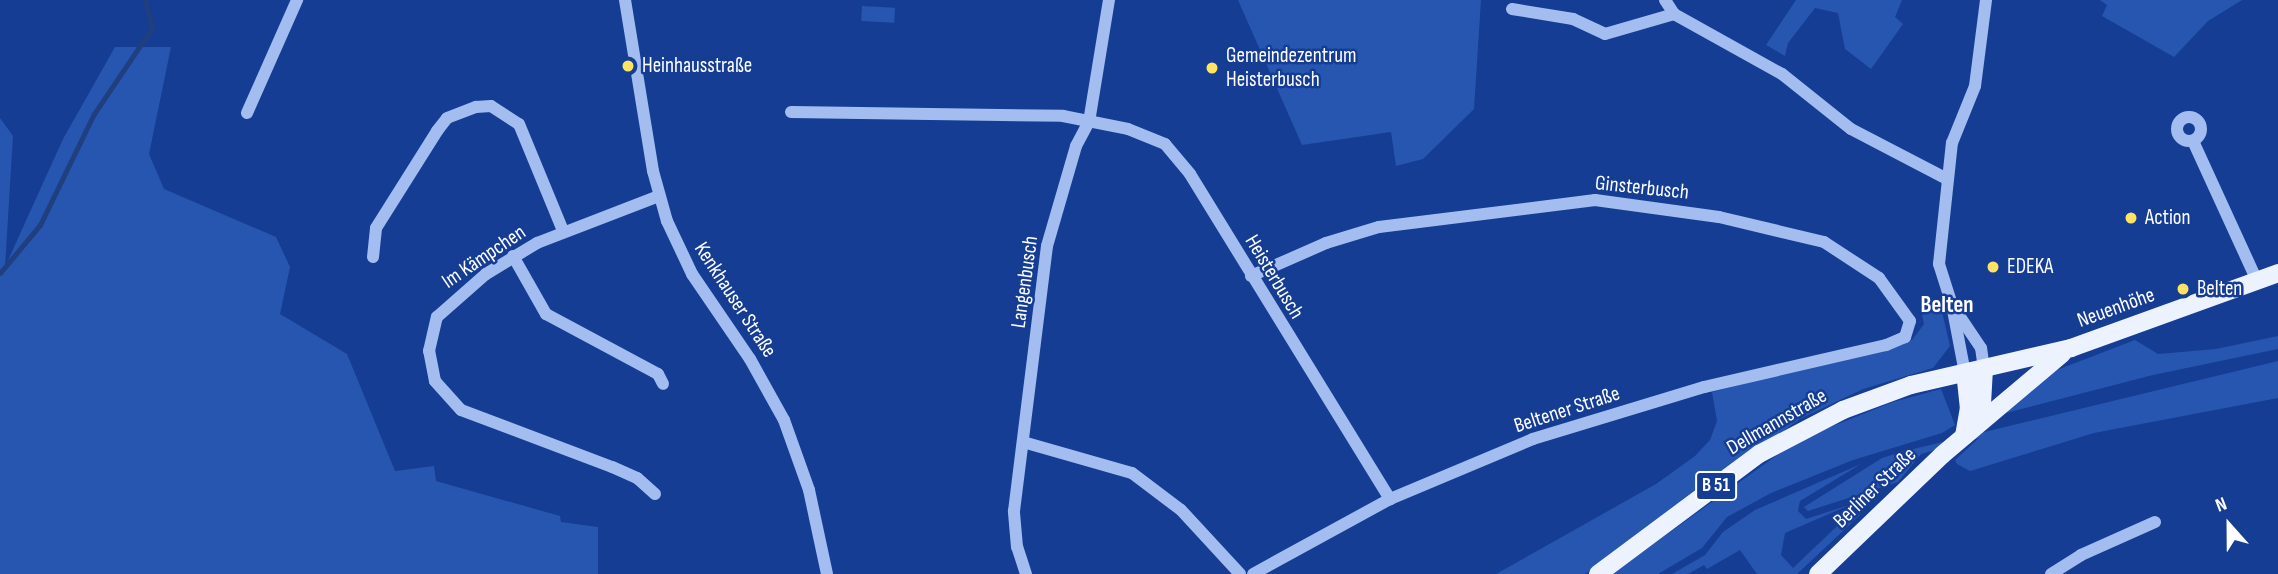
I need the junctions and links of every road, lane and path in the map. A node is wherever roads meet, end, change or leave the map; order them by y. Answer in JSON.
{"nodes":[{"id":1,"x":297,"y":0,"type":"edge"},
{"id":2,"x":625,"y":0,"type":"edge"},
{"id":3,"x":1109,"y":0,"type":"edge"},
{"id":4,"x":1665,"y":0,"type":"edge"},
{"id":5,"x":1986,"y":0,"type":"edge"},
{"id":6,"x":1512,"y":9,"type":"dead end"},
{"id":7,"x":1674,"y":15,"type":"junction"},
{"id":8,"x":791,"y":112,"type":"dead end"},
{"id":9,"x":247,"y":113,"type":"dead end"},
{"id":10,"x":1089,"y":122,"type":"junction"},
{"id":11,"x":2193,"y":141,"type":"dead end"},
{"id":12,"x":1947,"y":179,"type":"junction"},
{"id":13,"x":659,"y":196,"type":"junction"},
{"id":14,"x":563,"y":231,"type":"junction"},
{"id":15,"x":513,"y":256,"type":"junction"},
{"id":16,"x":373,"y":257,"type":"dead end"},
{"id":17,"x":2278,"y":273,"type":"edge"},
{"id":18,"x":1251,"y":276,"type":"junction"},
{"id":19,"x":2257,"y":281,"type":"junction"},
{"id":20,"x":1952,"y":305,"type":"junction"},
{"id":21,"x":1910,"y":331,"type":"joint"},
{"id":22,"x":2071,"y":348,"type":"junction"},
{"id":23,"x":1984,"y":369,"type":"junction"},
{"id":24,"x":1965,"y":373,"type":"junction"},
{"id":25,"x":663,"y":384,"type":"dead end"},
{"id":26,"x":1981,"y":422,"type":"junction"},
{"id":27,"x":1964,"y":436,"type":"junction"},
{"id":28,"x":1023,"y":442,"type":"junction"},
{"id":29,"x":655,"y":494,"type":"dead end"},
{"id":30,"x":1390,"y":499,"type":"junction"},
{"id":31,"x":2155,"y":522,"type":"dead end"},
{"id":32,"x":827,"y":574,"type":"edge"},
{"id":33,"x":1026,"y":574,"type":"edge"},
{"id":34,"x":1240,"y":574,"type":"edge"},
{"id":35,"x":1253,"y":574,"type":"edge"},
{"id":36,"x":1598,"y":574,"type":"edge"},
{"id":37,"x":1818,"y":574,"type":"edge"},
{"id":38,"x":2051,"y":574,"type":"edge"}],
"edges":[{"from":1,"to":9,"type":"street"},
{"from":2,"to":13,"type":"street","name":"Kenkhauser Straße"},
{"from":3,"to":10,"type":"street","name":"Langenbusch"},
{"from":4,"to":7,"type":"street"},
{"from":5,"to":12,"type":"street"},
{"from":6,"to":7,"type":"street"},
{"from":7,"to":12,"type":"street"},
{"from":8,"to":10,"type":"street","name":"Heisterbusch"},
{"from":10,"to":18,"type":"street","name":"Heisterbusch"},
{"from":10,"to":28,"type":"street","name":"Langenbusch"},
{"from":11,"to":19,"type":"street"},
{"from":12,"to":20,"type":"street"},
{"from":13,"to":14,"type":"street","name":"Im Kämpchen"},
{"from":13,"to":32,"type":"street","name":"Kenkhauser Straße"},
{"from":14,"to":15,"type":"street","name":"Im Kämpchen"},
{"from":14,"to":16,"type":"street"},
{"from":15,"to":25,"type":"street"},
{"from":15,"to":29,"type":"street","name":"Im Kämpchen"},
{"from":17,"to":19,"type":"main road","name":"Neuenhöhe","number":"B 51"},
{"from":18,"to":21,"type":"street","name":"Ginsterbusch"},
{"from":18,"to":30,"type":"street","name":"Heisterbusch"},
{"from":19,"to":22,"type":"main road","name":"Neuenhöhe","number":"B 51"},
{"from":20,"to":23,"type":"street"},
{"from":20,"to":24,"type":"street"},
{"from":21,"to":30,"type":"street","name":"Beltener Straße"},
{"from":22,"to":23,"type":"main road","name":"Neuenhöhe","number":"B 51"},
{"from":22,"to":26,"type":"main road","name":"Berliner Straße"},
{"from":23,"to":24,"type":"main road","name":"Neuenhöhe","number":"B 51"},
{"from":23,"to":26,"type":"main road"},
{"from":24,"to":27,"type":"main road"},
{"from":24,"to":36,"type":"main road","name":"Dellmannstraße","number":"B 51"},
{"from":26,"to":27,"type":"main road","name":"Berliner Straße"},
{"from":27,"to":37,"type":"main road","name":"Berliner Straße"},
{"from":28,"to":33,"type":"street","name":"Langenbusch"},
{"from":28,"to":34,"type":"street"},
{"from":30,"to":35,"type":"street","name":"Beltener Straße"},
{"from":31,"to":38,"type":"street"}]}
